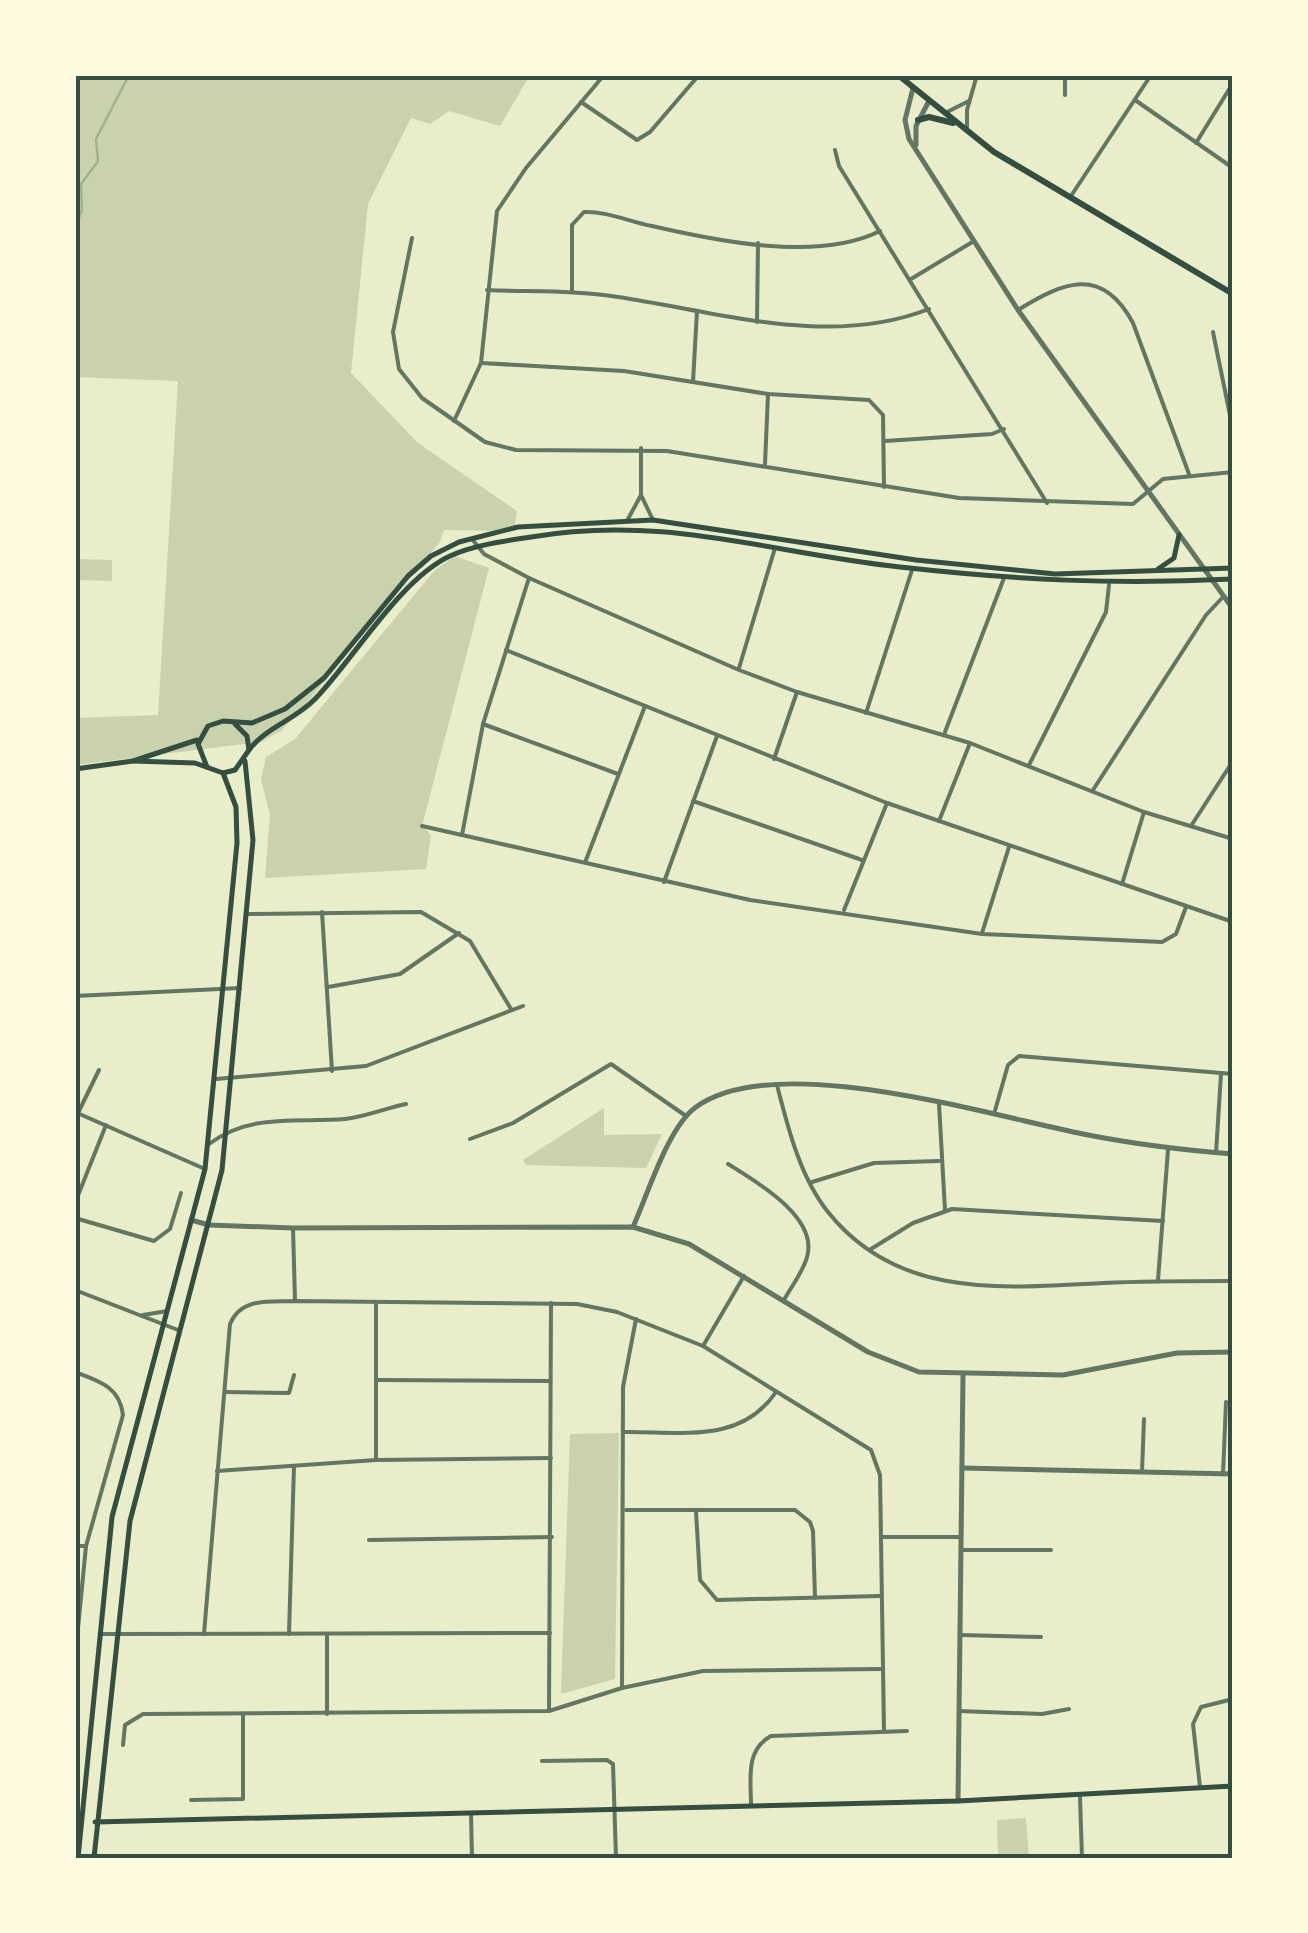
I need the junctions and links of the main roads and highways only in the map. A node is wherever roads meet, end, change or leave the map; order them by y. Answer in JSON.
{"nodes":[{"id":1,"x":898,"y":75,"type":"edge"},
{"id":2,"x":918,"y":120,"type":"road end"},
{"id":3,"x":958,"y":124,"type":"junction"},
{"id":4,"x":1233,"y":294,"type":"edge"},
{"id":5,"x":1179,"y":535,"type":"road end"},
{"id":6,"x":1233,"y":568,"type":"edge"},
{"id":7,"x":1151,"y":572,"type":"junction"},
{"id":8,"x":1233,"y":579,"type":"edge"},
{"id":9,"x":1233,"y":587,"type":"edge"},
{"id":10,"x":1232,"y":608,"type":"edge"},
{"id":11,"x":232,"y":723,"type":"junction"},
{"id":12,"x":199,"y":738,"type":"junction"},
{"id":13,"x":250,"y":750,"type":"junction"},
{"id":14,"x":132,"y":760,"type":"junction"},
{"id":15,"x":245,"y":762,"type":"junction"},
{"id":16,"x":207,"y":766,"type":"junction"},
{"id":17,"x":75,"y":769,"type":"edge"},
{"id":18,"x":222,"y":773,"type":"junction"},
{"id":19,"x":1233,"y":1786,"type":"edge"},
{"id":20,"x":77,"y":1822,"type":"edge"},
{"id":21,"x":95,"y":1822,"type":"junction"},
{"id":22,"x":78,"y":1858,"type":"edge"},
{"id":23,"x":94,"y":1858,"type":"edge"}],
"edges":[{"from":1,"to":3,"type":"main road"},
{"from":2,"to":3,"type":"main road"},
{"from":3,"to":4,"type":"main road"},
{"from":5,"to":7,"type":"main road"},
{"from":6,"to":7,"type":"main road"},
{"from":7,"to":11,"type":"main road"},
{"from":8,"to":13,"type":"main road"},
{"from":9,"to":10,"type":"main road"},
{"from":11,"to":12,"type":"main road"},
{"from":11,"to":13,"type":"main road"},
{"from":12,"to":14,"type":"main road"},
{"from":12,"to":16,"type":"main road"},
{"from":13,"to":15,"type":"main road"},
{"from":14,"to":16,"type":"main road"},
{"from":14,"to":17,"type":"main road"},
{"from":15,"to":18,"type":"main road"},
{"from":15,"to":21,"type":"main road"},
{"from":16,"to":18,"type":"main road"},
{"from":18,"to":20,"type":"main road"},
{"from":19,"to":21,"type":"main road"},
{"from":20,"to":22,"type":"main road"},
{"from":21,"to":23,"type":"main road"}]}
